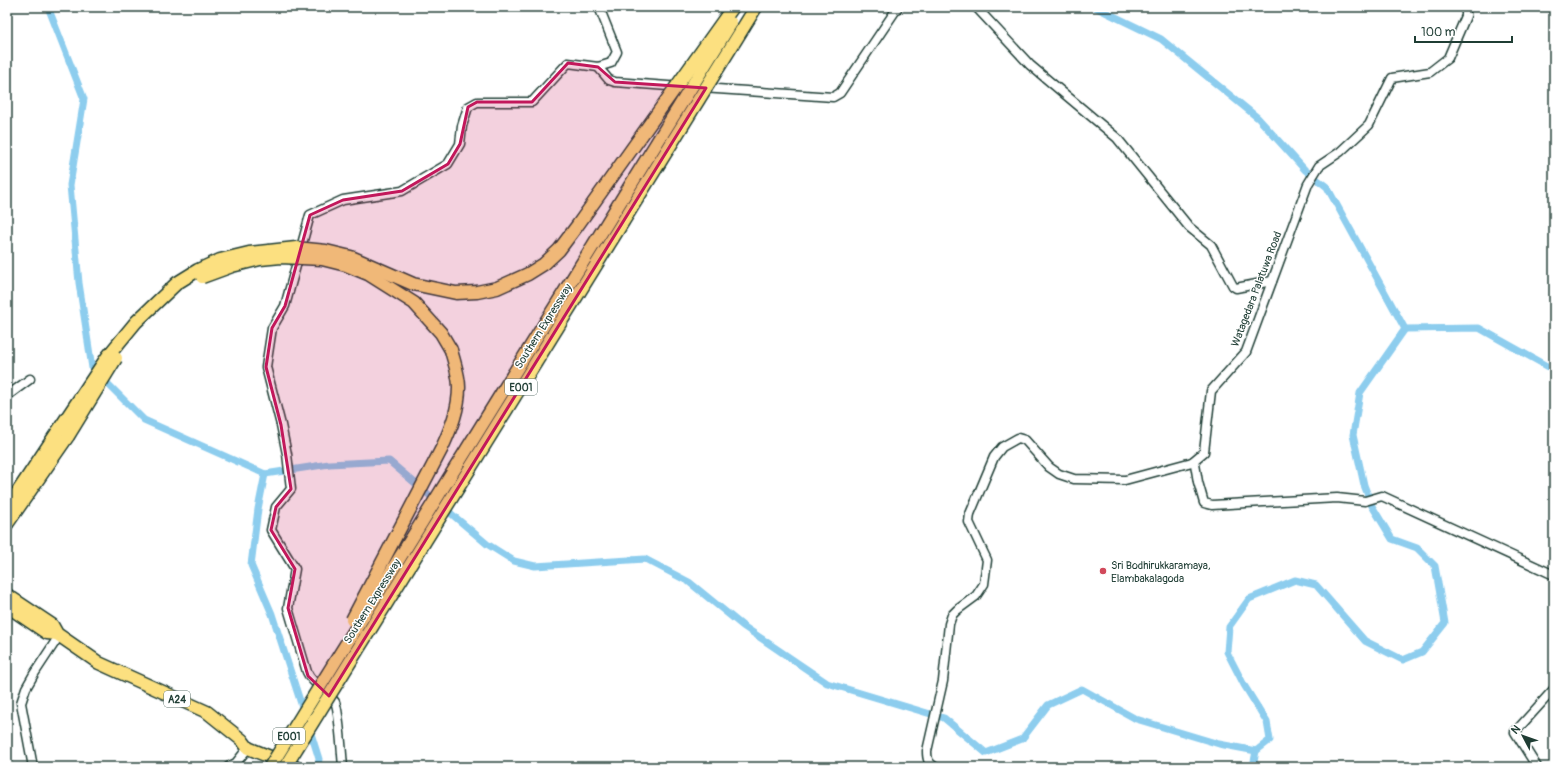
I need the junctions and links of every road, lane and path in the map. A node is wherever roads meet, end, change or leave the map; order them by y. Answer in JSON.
{"nodes":[{"id":1,"x":599,"y":7,"type":"edge"},
{"id":2,"x":733,"y":7,"type":"edge"},
{"id":3,"x":741,"y":7,"type":"edge"},
{"id":4,"x":756,"y":7,"type":"edge"},
{"id":5,"x":898,"y":7,"type":"edge"},
{"id":6,"x":976,"y":7,"type":"edge"},
{"id":7,"x":1466,"y":7,"type":"edge"},
{"id":8,"x":598,"y":67,"type":"junction"},
{"id":9,"x":1272,"y":281,"type":"junction"},
{"id":10,"x":30,"y":379,"type":"dead end"},
{"id":11,"x":7,"y":396,"type":"edge"},
{"id":12,"x":63,"y":434,"type":"junction"},
{"id":13,"x":1192,"y":462,"type":"junction"},
{"id":14,"x":7,"y":508,"type":"edge"},
{"id":15,"x":7,"y":524,"type":"edge"},
{"id":16,"x":1554,"y":575,"type":"edge"},
{"id":17,"x":7,"y":595,"type":"edge"},
{"id":18,"x":7,"y":606,"type":"edge"},
{"id":19,"x":58,"y":635,"type":"junction"},
{"id":20,"x":1554,"y":688,"type":"edge"},
{"id":21,"x":308,"y":704,"type":"junction"},
{"id":22,"x":248,"y":748,"type":"junction"},
{"id":23,"x":33,"y":767,"type":"edge"},
{"id":24,"x":228,"y":767,"type":"edge"},
{"id":25,"x":270,"y":767,"type":"edge"},
{"id":26,"x":285,"y":767,"type":"edge"},
{"id":27,"x":295,"y":767,"type":"edge"},
{"id":28,"x":342,"y":767,"type":"edge"},
{"id":29,"x":935,"y":767,"type":"edge"},
{"id":30,"x":1537,"y":767,"type":"edge"}],
"edges":[{"from":1,"to":8,"type":"street"},
{"from":2,"to":12,"type":"highway","bridge":true},
{"from":3,"to":21,"type":"highway","name":"Southern Expressway","number":"E001","bridge":true},
{"from":4,"to":26,"type":"highway","name":"Southern Expressway","number":"E001","bridge":true},
{"from":5,"to":8,"type":"street"},
{"from":6,"to":9,"type":"street"},
{"from":7,"to":9,"type":"street","name":"Watagedara Palatuwa Road"},
{"from":8,"to":28,"type":"street"},
{"from":9,"to":13,"type":"street","name":"Watagedara Palatuwa Road"},
{"from":10,"to":11,"type":"street"},
{"from":12,"to":14,"type":"highway"},
{"from":12,"to":15,"type":"highway"},
{"from":12,"to":21,"type":"highway","bridge":true},
{"from":13,"to":16,"type":"street"},
{"from":13,"to":29,"type":"street"},
{"from":17,"to":19,"type":"highway","number":"A24"},
{"from":18,"to":19,"type":"highway","number":"A24"},
{"from":19,"to":22,"type":"highway","number":"A24"},
{"from":19,"to":23,"type":"street"},
{"from":20,"to":30,"type":"street"},
{"from":21,"to":25,"type":"highway","name":"Southern Expressway","number":"E001","bridge":true},
{"from":22,"to":24,"type":"street"},
{"from":22,"to":27,"type":"highway","number":"A24"}]}
